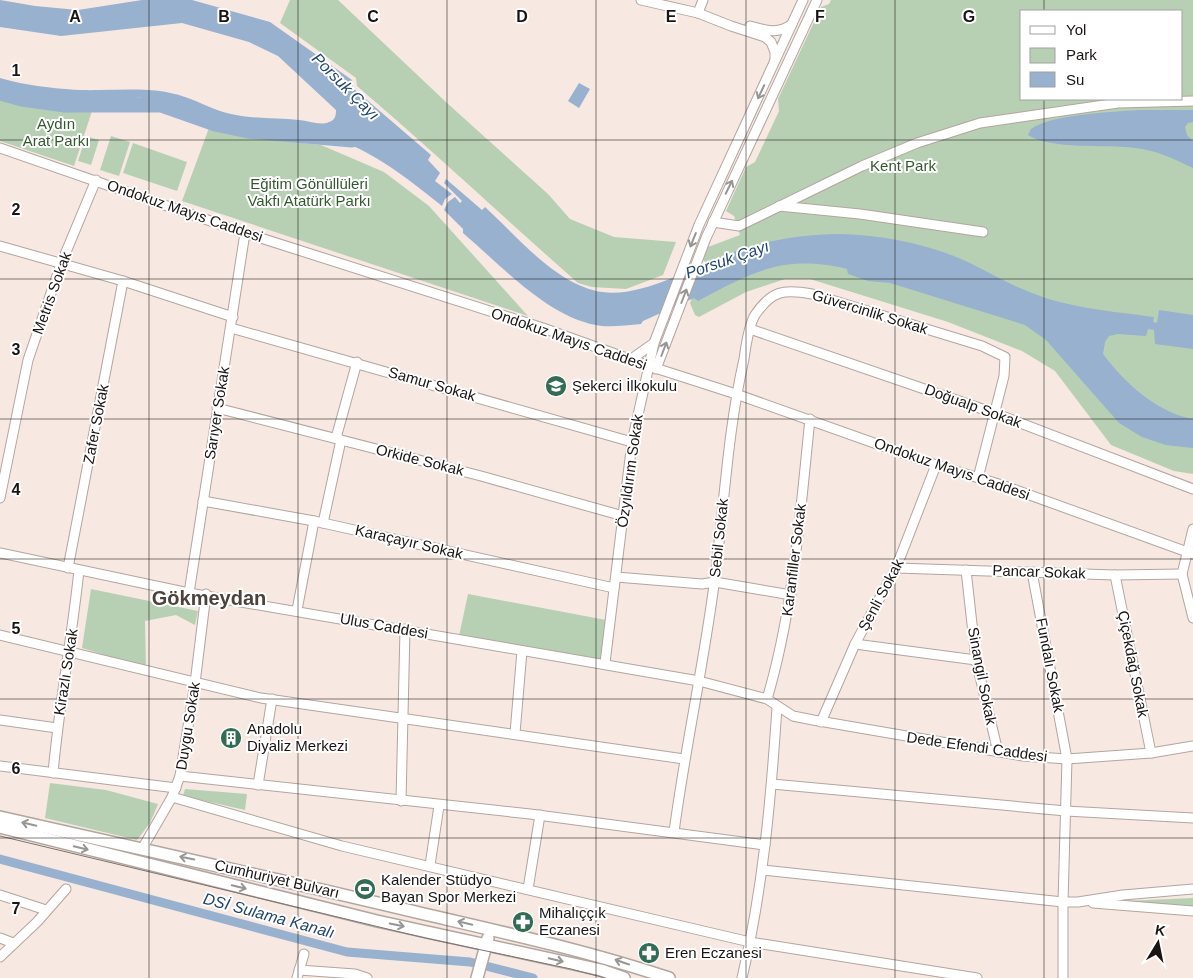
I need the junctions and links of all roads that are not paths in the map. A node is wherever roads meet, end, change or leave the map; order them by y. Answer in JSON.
{"nodes":[{"id":1,"x":641,"y":0,"type":"edge"},
{"id":2,"x":703,"y":0,"type":"edge"},
{"id":3,"x":803,"y":0,"type":"edge"},
{"id":4,"x":817,"y":0,"type":"edge"},
{"id":5,"x":698,"y":13,"type":"junction"},
{"id":6,"x":720,"y":21,"type":"junction"},
{"id":7,"x":793,"y":22,"type":"junction"},
{"id":8,"x":774,"y":31,"type":"junction"},
{"id":9,"x":788,"y":36,"type":"junction"},
{"id":10,"x":798,"y":41,"type":"junction"},
{"id":11,"x":771,"y":42,"type":"junction"},
{"id":12,"x":782,"y":48,"type":"junction"},
{"id":13,"x":793,"y":53,"type":"junction"},
{"id":14,"x":774,"y":65,"type":"junction"},
{"id":15,"x":1193,"y":101,"type":"edge"},
{"id":16,"x":0,"y":148,"type":"edge"},
{"id":17,"x":96,"y":180,"type":"junction"},
{"id":18,"x":779,"y":206,"type":"junction"},
{"id":19,"x":713,"y":222,"type":"junction"},
{"id":20,"x":983,"y":232,"type":"dead end"},
{"id":21,"x":245,"y":233,"type":"junction"},
{"id":22,"x":0,"y":246,"type":"edge"},
{"id":23,"x":61,"y":264,"type":"junction"},
{"id":24,"x":123,"y":281,"type":"junction"},
{"id":25,"x":233,"y":317,"type":"junction"},
{"id":26,"x":231,"y":328,"type":"junction"},
{"id":27,"x":750,"y":329,"type":"junction"},
{"id":28,"x":654,"y":344,"type":"junction"},
{"id":29,"x":630,"y":360,"type":"junction"},
{"id":30,"x":357,"y":362,"type":"junction"},
{"id":31,"x":652,"y":368,"type":"junction"},
{"id":32,"x":736,"y":394,"type":"junction"},
{"id":33,"x":217,"y":408,"type":"junction"},
{"id":34,"x":994,"y":413,"type":"junction"},
{"id":35,"x":810,"y":419,"type":"junction"},
{"id":36,"x":339,"y":439,"type":"junction"},
{"id":37,"x":632,"y":442,"type":"junction"},
{"id":38,"x":936,"y":465,"type":"junction"},
{"id":39,"x":978,"y":478,"type":"junction"},
{"id":40,"x":1193,"y":489,"type":"edge"},
{"id":41,"x":0,"y":498,"type":"edge"},
{"id":42,"x":203,"y":501,"type":"junction"},
{"id":43,"x":623,"y":516,"type":"junction"},
{"id":44,"x":318,"y":522,"type":"junction"},
{"id":45,"x":1193,"y":530,"type":"edge"},
{"id":46,"x":0,"y":552,"type":"edge"},
{"id":47,"x":1190,"y":552,"type":"edge"},
{"id":48,"x":68,"y":568,"type":"junction"},
{"id":49,"x":896,"y":568,"type":"junction"},
{"id":50,"x":79,"y":570,"type":"junction"},
{"id":51,"x":966,"y":570,"type":"junction"},
{"id":52,"x":1032,"y":572,"type":"junction"},
{"id":53,"x":1182,"y":574,"type":"junction"},
{"id":54,"x":1115,"y":575,"type":"junction"},
{"id":55,"x":616,"y":577,"type":"junction"},
{"id":56,"x":715,"y":582,"type":"junction"},
{"id":57,"x":614,"y":588,"type":"junction"},
{"id":58,"x":189,"y":592,"type":"junction"},
{"id":59,"x":206,"y":594,"type":"junction"},
{"id":60,"x":790,"y":595,"type":"junction"},
{"id":61,"x":297,"y":610,"type":"junction"},
{"id":62,"x":1193,"y":618,"type":"edge"},
{"id":63,"x":405,"y":629,"type":"junction"},
{"id":64,"x":0,"y":635,"type":"edge"},
{"id":65,"x":854,"y":644,"type":"junction"},
{"id":66,"x":70,"y":650,"type":"junction"},
{"id":67,"x":522,"y":651,"type":"junction"},
{"id":68,"x":976,"y":660,"type":"junction"},
{"id":69,"x":605,"y":663,"type":"junction"},
{"id":70,"x":700,"y":681,"type":"junction"},
{"id":71,"x":196,"y":682,"type":"junction"},
{"id":72,"x":272,"y":699,"type":"junction"},
{"id":73,"x":767,"y":699,"type":"junction"},
{"id":74,"x":777,"y":707,"type":"junction"},
{"id":75,"x":0,"y":720,"type":"edge"},
{"id":76,"x":403,"y":720,"type":"junction"},
{"id":77,"x":821,"y":722,"type":"junction"},
{"id":78,"x":57,"y":728,"type":"junction"},
{"id":79,"x":514,"y":733,"type":"junction"},
{"id":80,"x":1193,"y":746,"type":"edge"},
{"id":81,"x":998,"y":752,"type":"junction"},
{"id":82,"x":1151,"y":754,"type":"junction"},
{"id":83,"x":1067,"y":758,"type":"junction"},
{"id":84,"x":684,"y":759,"type":"junction"},
{"id":85,"x":0,"y":766,"type":"edge"},
{"id":86,"x":53,"y":773,"type":"junction"},
{"id":87,"x":180,"y":776,"type":"junction"},
{"id":88,"x":772,"y":784,"type":"junction"},
{"id":89,"x":258,"y":785,"type":"junction"},
{"id":90,"x":174,"y":793,"type":"junction"},
{"id":91,"x":401,"y":800,"type":"junction"},
{"id":92,"x":439,"y":806,"type":"junction"},
{"id":93,"x":1066,"y":812,"type":"junction"},
{"id":94,"x":540,"y":816,"type":"junction"},
{"id":95,"x":0,"y":817,"type":"edge"},
{"id":96,"x":1193,"y":818,"type":"edge"},
{"id":97,"x":0,"y":827,"type":"edge"},
{"id":98,"x":674,"y":832,"type":"junction"},
{"id":99,"x":765,"y":845,"type":"junction"},
{"id":100,"x":142,"y":850,"type":"junction"},
{"id":101,"x":430,"y":865,"type":"junction"},
{"id":102,"x":764,"y":870,"type":"junction"},
{"id":103,"x":66,"y":889,"type":"dead end"},
{"id":104,"x":528,"y":889,"type":"junction"},
{"id":105,"x":1193,"y":889,"type":"edge"},
{"id":106,"x":0,"y":895,"type":"edge"},
{"id":107,"x":1063,"y":902,"type":"junction"},
{"id":108,"x":1078,"y":902,"type":"junction"},
{"id":109,"x":46,"y":910,"type":"junction"},
{"id":110,"x":1193,"y":911,"type":"edge"},
{"id":111,"x":490,"y":929,"type":"junction"},
{"id":112,"x":0,"y":938,"type":"edge"},
{"id":113,"x":750,"y":942,"type":"junction"},
{"id":114,"x":13,"y":943,"type":"junction"},
{"id":115,"x":486,"y":944,"type":"junction"},
{"id":116,"x":304,"y":954,"type":"dead end"},
{"id":117,"x":0,"y":957,"type":"edge"},
{"id":118,"x":298,"y":974,"type":"edge"},
{"id":119,"x":478,"y":976,"type":"edge"},
{"id":120,"x":367,"y":978,"type":"edge"},
{"id":121,"x":624,"y":978,"type":"edge"},
{"id":122,"x":669,"y":978,"type":"edge"},
{"id":123,"x":742,"y":978,"type":"edge"},
{"id":124,"x":977,"y":978,"type":"edge"},
{"id":125,"x":1063,"y":978,"type":"edge"}],
"edges":[{"from":1,"to":5,"type":"street"},
{"from":2,"to":5,"type":"street"},
{"from":3,"to":7,"type":"street"},
{"from":4,"to":10,"type":"street"},
{"from":5,"to":6,"type":"street"},
{"from":6,"to":8,"type":"street"},
{"from":6,"to":11,"type":"street"},
{"from":7,"to":8,"type":"street"},
{"from":7,"to":9,"type":"street"},
{"from":8,"to":9,"type":"street"},
{"from":9,"to":10,"type":"street"},
{"from":9,"to":12,"type":"street"},
{"from":10,"to":13,"type":"street"},
{"from":11,"to":12,"type":"street"},
{"from":11,"to":14,"type":"street"},
{"from":12,"to":13,"type":"street"},
{"from":12,"to":14,"type":"street"},
{"from":19,"to":13,"type":"street","one_way":true},
{"from":14,"to":28,"type":"street","one_way":true},
{"from":15,"to":18,"type":"street"},
{"from":16,"to":17,"type":"street","name":"Ondokuz Mayıs Caddesi"},
{"from":17,"to":21,"type":"street","name":"Ondokuz Mayıs Caddesi"},
{"from":17,"to":23,"type":"street","name":"Metris Sokak"},
{"from":18,"to":19,"type":"street"},
{"from":18,"to":20,"type":"street"},
{"from":31,"to":19,"type":"street","one_way":true},
{"from":21,"to":25,"type":"street","name":"Sarıyer Sokak"},
{"from":21,"to":29,"type":"street","name":"Ondokuz Mayıs Caddesi"},
{"from":22,"to":23,"type":"street"},
{"from":23,"to":24,"type":"street"},
{"from":23,"to":41,"type":"street","name":"Metris Sokak"},
{"from":24,"to":25,"type":"street"},
{"from":24,"to":48,"type":"street","name":"Zafer Sokak"},
{"from":25,"to":26,"type":"street","name":"Sarıyer Sokak"},
{"from":26,"to":30,"type":"street","name":"Samur Sokak"},
{"from":26,"to":33,"type":"street","name":"Sarıyer Sokak"},
{"from":27,"to":32,"type":"street","name":"Güvercinlik Sokak"},
{"from":27,"to":34,"type":"street","name":"Doğualp Sokak"},
{"from":27,"to":34,"type":"street","name":"Güvercinlik Sokak"},
{"from":28,"to":29,"type":"street"},
{"from":28,"to":31,"type":"street"},
{"from":29,"to":31,"type":"street","name":"Ondokuz Mayıs Caddesi"},
{"from":30,"to":36,"type":"street"},
{"from":30,"to":37,"type":"street","name":"Samur Sokak"},
{"from":31,"to":32,"type":"street","name":"Ondokuz Mayıs Caddesi"},
{"from":31,"to":37,"type":"street","name":"Özyıldırım Sokak"},
{"from":32,"to":35,"type":"street","name":"Ondokuz Mayıs Caddesi"},
{"from":32,"to":56,"type":"street","name":"Sebil Sokak"},
{"from":33,"to":36,"type":"street","name":"Orkide Sokak"},
{"from":33,"to":42,"type":"street","name":"Sarıyer Sokak"},
{"from":34,"to":39,"type":"street"},
{"from":34,"to":40,"type":"street","name":"Doğualp Sokak"},
{"from":35,"to":38,"type":"street","name":"Ondokuz Mayıs Caddesi"},
{"from":35,"to":60,"type":"street","name":"Karanfiller Sokak"},
{"from":36,"to":43,"type":"street","name":"Orkide Sokak"},
{"from":36,"to":44,"type":"street"},
{"from":37,"to":43,"type":"street","name":"Özyıldırım Sokak"},
{"from":38,"to":39,"type":"street","name":"Ondokuz Mayıs Caddesi"},
{"from":38,"to":49,"type":"street","name":"Şenli Sokak"},
{"from":39,"to":47,"type":"street","name":"Ondokuz Mayıs Caddesi"},
{"from":42,"to":44,"type":"street","name":"Karaçayır Sokak"},
{"from":42,"to":58,"type":"street","name":"Sarıyer Sokak"},
{"from":43,"to":55,"type":"street","name":"Özyıldırım Sokak"},
{"from":44,"to":57,"type":"street","name":"Karaçayır Sokak"},
{"from":44,"to":61,"type":"street"},
{"from":45,"to":47,"type":"street"},
{"from":46,"to":48,"type":"street","name":"Ulus Caddesi"},
{"from":47,"to":53,"type":"street"},
{"from":48,"to":50,"type":"street","name":"Ulus Caddesi"},
{"from":49,"to":51,"type":"street","name":"Pancar Sokak"},
{"from":49,"to":65,"type":"street","name":"Şenli Sokak"},
{"from":50,"to":58,"type":"street","name":"Ulus Caddesi"},
{"from":50,"to":66,"type":"street","name":"Kirazlı Sokak"},
{"from":51,"to":52,"type":"street","name":"Pancar Sokak"},
{"from":51,"to":68,"type":"street","name":"Sinangil Sokak"},
{"from":52,"to":54,"type":"street","name":"Pancar Sokak"},
{"from":52,"to":83,"type":"street","name":"Fundalı Sokak"},
{"from":53,"to":54,"type":"street","name":"Pancar Sokak"},
{"from":53,"to":62,"type":"street"},
{"from":54,"to":82,"type":"street","name":"Çiçekdağ Sokak"},
{"from":55,"to":56,"type":"street"},
{"from":55,"to":57,"type":"street","name":"Özyıldırım Sokak"},
{"from":56,"to":60,"type":"street"},
{"from":56,"to":70,"type":"street","name":"Sebil Sokak"},
{"from":57,"to":69,"type":"street","name":"Özyıldırım Sokak"},
{"from":58,"to":59,"type":"street","name":"Ulus Caddesi"},
{"from":59,"to":61,"type":"street","name":"Ulus Caddesi"},
{"from":59,"to":71,"type":"street","name":"Duygu Sokak"},
{"from":60,"to":73,"type":"street","name":"Karanfiller Sokak"},
{"from":61,"to":63,"type":"street","name":"Ulus Caddesi"},
{"from":63,"to":67,"type":"street","name":"Ulus Caddesi"},
{"from":63,"to":76,"type":"street"},
{"from":64,"to":66,"type":"street"},
{"from":65,"to":68,"type":"street"},
{"from":65,"to":77,"type":"street","name":"Şenli Sokak"},
{"from":66,"to":71,"type":"street"},
{"from":66,"to":78,"type":"street","name":"Kirazlı Sokak"},
{"from":67,"to":69,"type":"street","name":"Ulus Caddesi"},
{"from":67,"to":79,"type":"street"},
{"from":68,"to":81,"type":"street","name":"Sinangil Sokak"},
{"from":69,"to":70,"type":"street","name":"Ulus Caddesi"},
{"from":70,"to":73,"type":"street","name":"Ulus Caddesi"},
{"from":70,"to":84,"type":"street","name":"Sebil Sokak"},
{"from":71,"to":72,"type":"street"},
{"from":71,"to":87,"type":"street","name":"Duygu Sokak"},
{"from":72,"to":76,"type":"street"},
{"from":72,"to":89,"type":"street"},
{"from":73,"to":74,"type":"street","name":"Dede Efendi Caddesi"},
{"from":74,"to":77,"type":"street","name":"Dede Efendi Caddesi"},
{"from":74,"to":88,"type":"street"},
{"from":75,"to":78,"type":"street"},
{"from":76,"to":79,"type":"street"},
{"from":76,"to":91,"type":"street"},
{"from":77,"to":81,"type":"street","name":"Dede Efendi Caddesi"},
{"from":78,"to":86,"type":"street","name":"Kirazlı Sokak"},
{"from":79,"to":84,"type":"street"},
{"from":80,"to":82,"type":"street","name":"Dede Efendi Caddesi"},
{"from":81,"to":83,"type":"street","name":"Dede Efendi Caddesi"},
{"from":82,"to":83,"type":"street","name":"Dede Efendi Caddesi"},
{"from":83,"to":93,"type":"street","name":"Fundalı Sokak"},
{"from":84,"to":98,"type":"street","name":"Sebil Sokak"},
{"from":85,"to":86,"type":"street"},
{"from":86,"to":90,"type":"street"},
{"from":87,"to":89,"type":"street"},
{"from":87,"to":90,"type":"street","name":"Duygu Sokak"},
{"from":88,"to":93,"type":"street"},
{"from":88,"to":99,"type":"street"},
{"from":89,"to":91,"type":"street"},
{"from":90,"to":100,"type":"street","name":"Duygu Sokak"},
{"from":90,"to":101,"type":"street"},
{"from":91,"to":92,"type":"street"},
{"from":92,"to":94,"type":"street"},
{"from":92,"to":101,"type":"street"},
{"from":93,"to":96,"type":"street"},
{"from":93,"to":107,"type":"street","name":"Fundalı Sokak"},
{"from":94,"to":98,"type":"street"},
{"from":94,"to":104,"type":"street"},
{"from":100,"to":95,"type":"main road","name":"Cumhuriyet Bulvarı","one_way":true},
{"from":97,"to":115,"type":"main road","name":"Cumhuriyet Bulvarı","one_way":true},
{"from":98,"to":99,"type":"street"},
{"from":99,"to":102,"type":"street"},
{"from":111,"to":100,"type":"main road","name":"Cumhuriyet Bulvarı","one_way":true},
{"from":101,"to":104,"type":"street"},
{"from":102,"to":107,"type":"street"},
{"from":102,"to":113,"type":"street"},
{"from":103,"to":109,"type":"street"},
{"from":104,"to":113,"type":"street"},
{"from":105,"to":108,"type":"street"},
{"from":106,"to":109,"type":"street"},
{"from":107,"to":108,"type":"street"},
{"from":107,"to":125,"type":"street","name":"Fundalı Sokak"},
{"from":108,"to":110,"type":"street"},
{"from":109,"to":114,"type":"street"},
{"from":111,"to":115,"type":"main road"},
{"from":122,"to":111,"type":"main road","name":"Cumhuriyet Bulvarı","one_way":true},
{"from":112,"to":114,"type":"street"},
{"from":113,"to":123,"type":"street"},
{"from":113,"to":124,"type":"street"},
{"from":114,"to":117,"type":"street"},
{"from":115,"to":119,"type":"main road"},
{"from":115,"to":121,"type":"main road","name":"Cumhuriyet Bulvarı","one_way":true},
{"from":116,"to":118,"type":"street"},
{"from":118,"to":120,"type":"street"}]}
